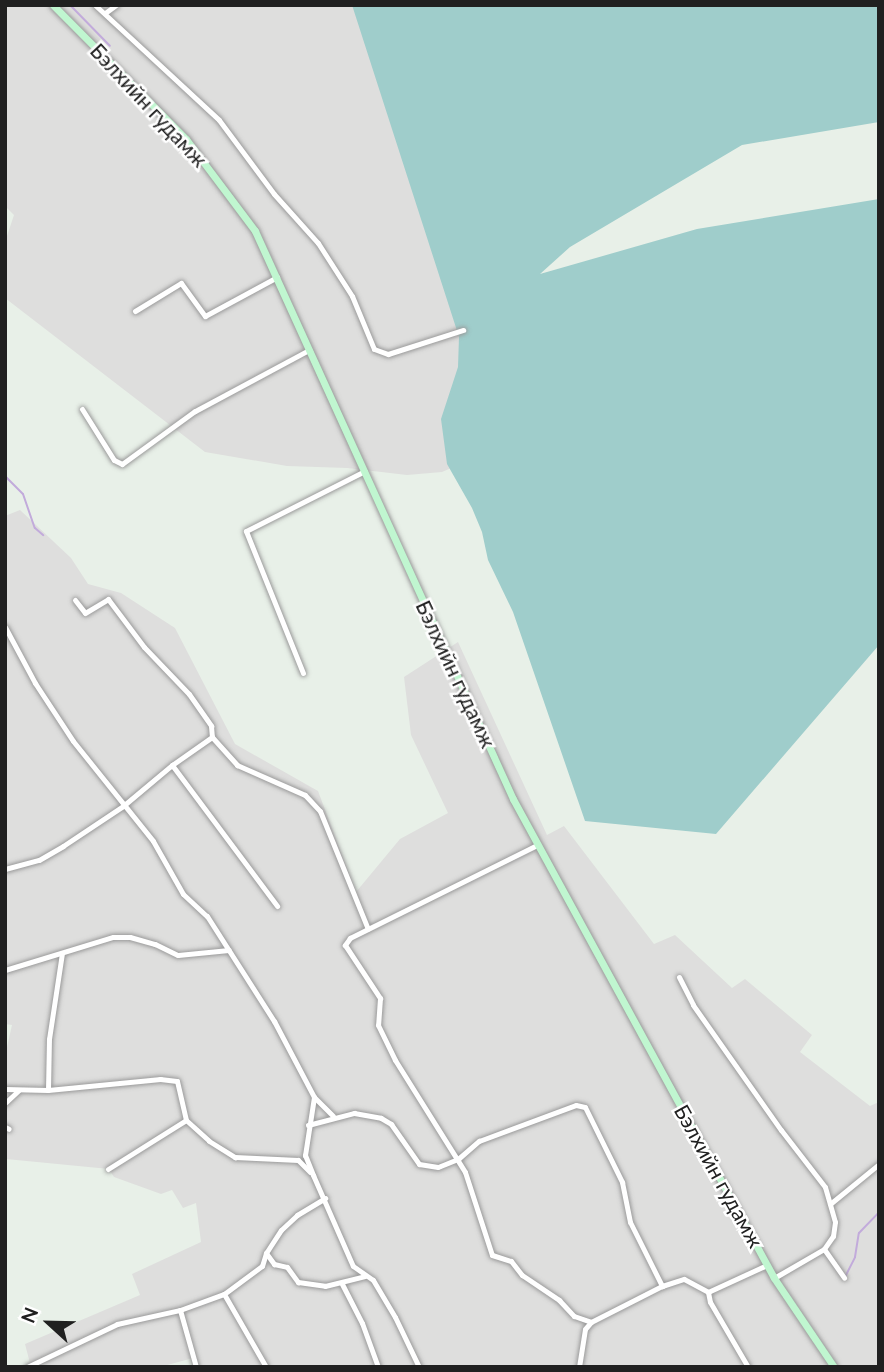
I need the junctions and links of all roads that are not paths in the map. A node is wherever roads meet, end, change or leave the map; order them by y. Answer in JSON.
{"nodes":[{"id":1,"x":53,"y":5,"type":"edge"},
{"id":2,"x":95,"y":5,"type":"edge"},
{"id":3,"x":116,"y":5,"type":"edge"},
{"id":4,"x":105,"y":13,"type":"junction"},
{"id":5,"x":277,"y":277,"type":"junction"},
{"id":6,"x":135,"y":311,"type":"dead end"},
{"id":7,"x":463,"y":330,"type":"dead end"},
{"id":8,"x":309,"y":350,"type":"junction"},
{"id":9,"x":82,"y":409,"type":"dead end"},
{"id":10,"x":365,"y":471,"type":"junction"},
{"id":11,"x":75,"y":600,"type":"dead end"},
{"id":12,"x":5,"y":627,"type":"edge"},
{"id":13,"x":303,"y":673,"type":"dead end"},
{"id":14,"x":212,"y":737,"type":"junction"},
{"id":15,"x":172,"y":765,"type":"junction"},
{"id":16,"x":123,"y":806,"type":"junction"},
{"id":17,"x":537,"y":845,"type":"junction"},
{"id":18,"x":5,"y":869,"type":"edge"},
{"id":19,"x":277,"y":906,"type":"dead end"},
{"id":20,"x":368,"y":929,"type":"junction"},
{"id":21,"x":229,"y":950,"type":"junction"},
{"id":22,"x":62,"y":953,"type":"junction"},
{"id":23,"x":5,"y":970,"type":"edge"},
{"id":24,"x":679,"y":977,"type":"dead end"},
{"id":25,"x":5,"y":1080,"type":"edge"},
{"id":26,"x":7,"y":1089,"type":"edge"},
{"id":27,"x":19,"y":1090,"type":"junction"},
{"id":28,"x":48,"y":1090,"type":"junction"},
{"id":29,"x":314,"y":1097,"type":"junction"},
{"id":30,"x":5,"y":1103,"type":"edge"},
{"id":31,"x":333,"y":1116,"type":"junction"},
{"id":32,"x":186,"y":1119,"type":"junction"},
{"id":33,"x":308,"y":1125,"type":"junction"},
{"id":34,"x":458,"y":1159,"type":"junction"},
{"id":35,"x":879,"y":1164,"type":"edge"},
{"id":36,"x":108,"y":1169,"type":"dead end"},
{"id":37,"x":313,"y":1175,"type":"junction"},
{"id":38,"x":325,"y":1199,"type":"junction"},
{"id":39,"x":830,"y":1204,"type":"junction"},
{"id":40,"x":824,"y":1249,"type":"junction"},
{"id":41,"x":266,"y":1253,"type":"junction"},
{"id":42,"x":767,"y":1265,"type":"junction"},
{"id":43,"x":365,"y":1276,"type":"junction"},
{"id":44,"x":774,"y":1278,"type":"junction"},
{"id":45,"x":844,"y":1278,"type":"dead end"},
{"id":46,"x":342,"y":1284,"type":"junction"},
{"id":47,"x":662,"y":1286,"type":"junction"},
{"id":48,"x":708,"y":1292,"type":"junction"},
{"id":49,"x":224,"y":1294,"type":"junction"},
{"id":50,"x":180,"y":1310,"type":"junction"},
{"id":51,"x":591,"y":1322,"type":"junction"},
{"id":52,"x":27,"y":1367,"type":"edge"},
{"id":53,"x":196,"y":1367,"type":"edge"},
{"id":54,"x":266,"y":1367,"type":"edge"},
{"id":55,"x":378,"y":1367,"type":"edge"},
{"id":56,"x":419,"y":1367,"type":"edge"},
{"id":57,"x":579,"y":1367,"type":"edge"},
{"id":58,"x":748,"y":1367,"type":"edge"},
{"id":59,"x":834,"y":1367,"type":"edge"}],
"edges":[{"from":1,"to":5,"type":"main road","name":"Бэлхийн гудамж"},
{"from":2,"to":4,"type":"street"},
{"from":3,"to":4,"type":"street"},
{"from":4,"to":7,"type":"street"},
{"from":5,"to":6,"type":"street"},
{"from":5,"to":8,"type":"main road","name":"Бэлхийн гудамж"},
{"from":8,"to":9,"type":"street"},
{"from":8,"to":10,"type":"main road","name":"Бэлхийн гудамж"},
{"from":10,"to":13,"type":"street"},
{"from":10,"to":17,"type":"main road","name":"Бэлхийн гудамж"},
{"from":11,"to":14,"type":"street"},
{"from":12,"to":16,"type":"street"},
{"from":14,"to":15,"type":"street"},
{"from":14,"to":20,"type":"street"},
{"from":15,"to":16,"type":"street"},
{"from":15,"to":19,"type":"street"},
{"from":16,"to":18,"type":"street"},
{"from":16,"to":21,"type":"street"},
{"from":17,"to":20,"type":"street"},
{"from":17,"to":42,"type":"main road","name":"Бэлхийн гудамж"},
{"from":20,"to":34,"type":"street"},
{"from":21,"to":22,"type":"street"},
{"from":21,"to":29,"type":"street"},
{"from":22,"to":23,"type":"street"},
{"from":22,"to":28,"type":"street"},
{"from":24,"to":39,"type":"street"},
{"from":25,"to":26,"type":"street"},
{"from":26,"to":27,"type":"street"},
{"from":27,"to":28,"type":"street"},
{"from":27,"to":30,"type":"street"},
{"from":28,"to":32,"type":"street"},
{"from":29,"to":31,"type":"street"},
{"from":29,"to":33,"type":"street"},
{"from":31,"to":33,"type":"street"},
{"from":31,"to":34,"type":"street"},
{"from":32,"to":36,"type":"street"},
{"from":32,"to":37,"type":"street"},
{"from":33,"to":37,"type":"street"},
{"from":34,"to":47,"type":"street"},
{"from":34,"to":51,"type":"street"},
{"from":35,"to":39,"type":"street"},
{"from":37,"to":38,"type":"street"},
{"from":38,"to":41,"type":"street"},
{"from":38,"to":43,"type":"street"},
{"from":39,"to":40,"type":"street"},
{"from":40,"to":44,"type":"street"},
{"from":40,"to":45,"type":"street"},
{"from":41,"to":46,"type":"street"},
{"from":41,"to":49,"type":"street"},
{"from":42,"to":44,"type":"main road","name":"Бэлхийн гудамж"},
{"from":42,"to":48,"type":"street"},
{"from":43,"to":46,"type":"street"},
{"from":43,"to":56,"type":"street"},
{"from":44,"to":59,"type":"main road","name":"Бэлхийн гудамж"},
{"from":46,"to":55,"type":"street"},
{"from":47,"to":48,"type":"street"},
{"from":47,"to":51,"type":"street"},
{"from":48,"to":58,"type":"street"},
{"from":49,"to":50,"type":"street"},
{"from":49,"to":54,"type":"street"},
{"from":50,"to":52,"type":"street"},
{"from":50,"to":53,"type":"street"},
{"from":51,"to":57,"type":"street"}]}
